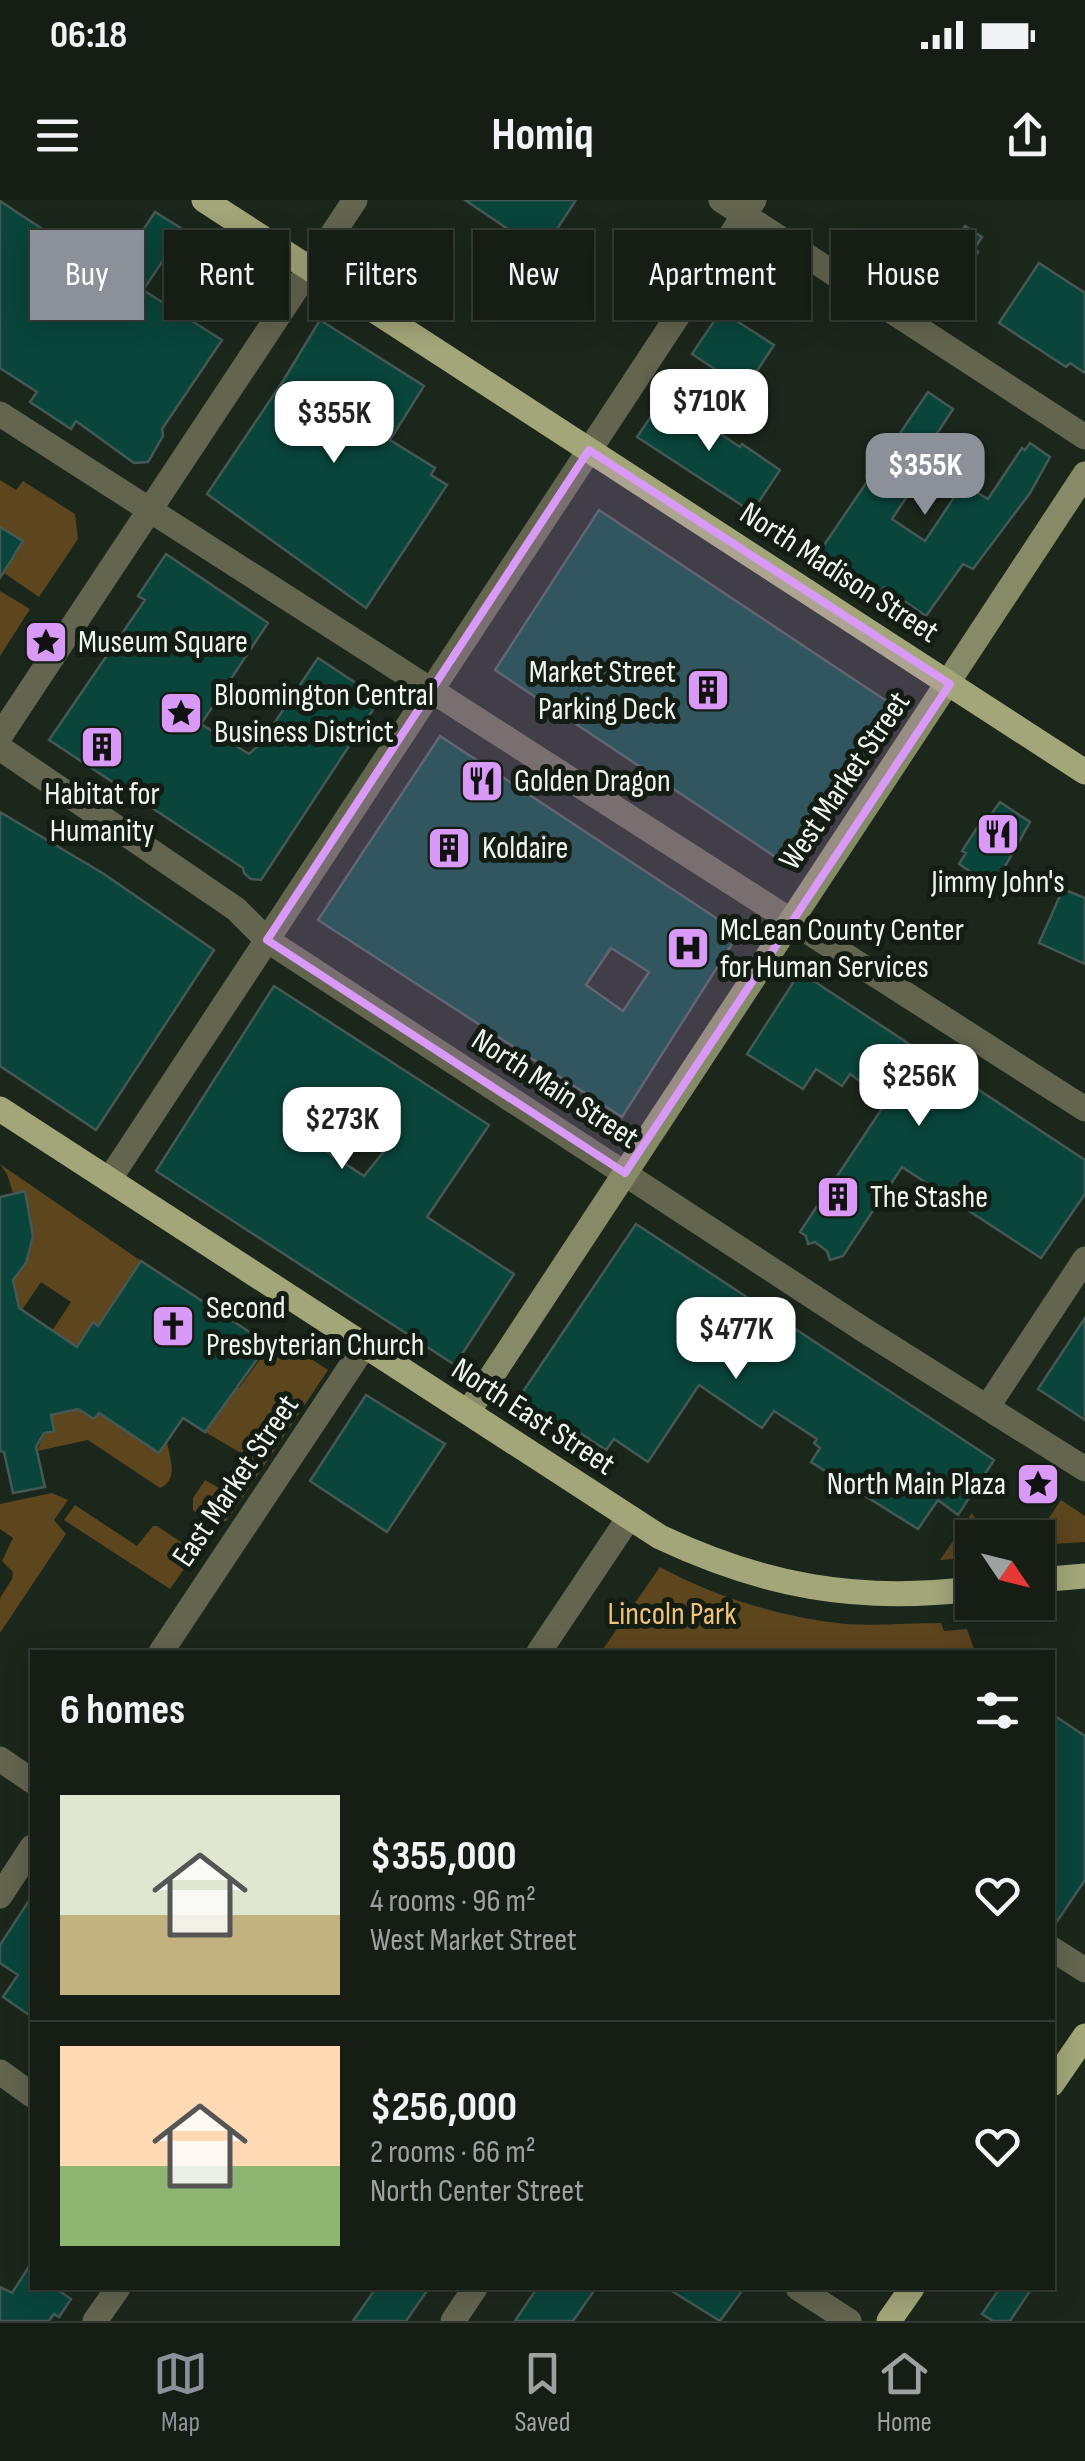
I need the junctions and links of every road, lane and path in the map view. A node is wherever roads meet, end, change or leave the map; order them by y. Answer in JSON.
{"nodes":[{"id":1,"x":204,"y":200,"type":"edge"},
{"id":2,"x":355,"y":200,"type":"edge"},
{"id":3,"x":720,"y":200,"type":"edge"},
{"id":4,"x":749,"y":208,"type":"edge"},
{"id":5,"x":335,"y":230,"type":"edge"},
{"id":6,"x":309,"y":267,"type":"edge"},
{"id":7,"x":309,"y":270,"type":"edge"},
{"id":8,"x":390,"y":320,"type":"edge"},
{"id":9,"x":0,"y":414,"type":"edge"},
{"id":10,"x":1085,"y":438,"type":"edge"},
{"id":11,"x":589,"y":450,"type":"junction"},
{"id":12,"x":1085,"y":474,"type":"edge"},
{"id":13,"x":151,"y":509,"type":"junction"},
{"id":14,"x":950,"y":684,"type":"junction"},
{"id":15,"x":430,"y":690,"type":"junction"},
{"id":16,"x":0,"y":736,"type":"edge"},
{"id":17,"x":0,"y":748,"type":"edge"},
{"id":18,"x":1085,"y":772,"type":"edge"},
{"id":19,"x":790,"y":920,"type":"junction"},
{"id":20,"x":267,"y":940,"type":"junction"},
{"id":21,"x":0,"y":1109,"type":"edge"},
{"id":22,"x":1085,"y":1109,"type":"edge"},
{"id":23,"x":625,"y":1174,"type":"junction"},
{"id":24,"x":109,"y":1180,"type":"junction"},
{"id":25,"x":1085,"y":1259,"type":"edge"},
{"id":26,"x":365,"y":1345,"type":"junction"},
{"id":27,"x":988,"y":1406,"type":"junction"},
{"id":28,"x":468,"y":1412,"type":"junction"},
{"id":29,"x":1085,"y":1469,"type":"edge"},
{"id":30,"x":628,"y":1519,"type":"junction"},
{"id":31,"x":1085,"y":1576,"type":"edge"},
{"id":32,"x":1055,"y":1579,"type":"edge"},
{"id":33,"x":955,"y":1591,"type":"edge"},
{"id":34,"x":163,"y":1650,"type":"edge"},
{"id":35,"x":540,"y":1650,"type":"edge"},
{"id":36,"x":0,"y":1759,"type":"edge"},
{"id":37,"x":30,"y":1780,"type":"edge"},
{"id":38,"x":30,"y":1850,"type":"edge"},
{"id":39,"x":0,"y":1896,"type":"edge"},
{"id":40,"x":1055,"y":1951,"type":"edge"},
{"id":41,"x":1085,"y":1970,"type":"edge"},
{"id":42,"x":1085,"y":2036,"type":"edge"},
{"id":43,"x":0,"y":2072,"type":"edge"},
{"id":44,"x":1055,"y":2080,"type":"edge"},
{"id":45,"x":30,"y":2094,"type":"edge"},
{"id":46,"x":117,"y":2290,"type":"edge"},
{"id":47,"x":474,"y":2290,"type":"edge"},
{"id":48,"x":801,"y":2290,"type":"edge"},
{"id":49,"x":911,"y":2290,"type":"edge"},
{"id":50,"x":94,"y":2321,"type":"edge"},
{"id":51,"x":453,"y":2321,"type":"edge"},
{"id":52,"x":849,"y":2321,"type":"edge"},
{"id":53,"x":888,"y":2321,"type":"edge"}],
"edges":[{"from":1,"to":6,"type":"main road","name":"North Madison Street"},
{"from":2,"to":5,"type":"street"},
{"from":3,"to":4,"type":"street"},
{"from":4,"to":10,"type":"street"},
{"from":4,"to":11,"type":"street"},
{"from":7,"to":13,"type":"street"},
{"from":8,"to":11,"type":"main road","name":"North Madison Street"},
{"from":9,"to":13,"type":"street"},
{"from":11,"to":14,"type":"main road","name":"North Madison Street"},
{"from":11,"to":15,"type":"street"},
{"from":12,"to":14,"type":"street","name":"West Market Street"},
{"from":13,"to":15,"type":"street"},
{"from":13,"to":16,"type":"street"},
{"from":14,"to":18,"type":"main road","name":"North Madison Street"},
{"from":14,"to":19,"type":"street","name":"West Market Street"},
{"from":15,"to":19,"type":"street"},
{"from":15,"to":20,"type":"street"},
{"from":17,"to":20,"type":"street","name":"North Main Street"},
{"from":19,"to":22,"type":"street"},
{"from":19,"to":23,"type":"street","name":"West Market Street"},
{"from":20,"to":23,"type":"street","name":"North Main Street"},
{"from":20,"to":24,"type":"street"},
{"from":21,"to":24,"type":"main road","name":"North East Street"},
{"from":23,"to":27,"type":"street","name":"North Main Street"},
{"from":23,"to":28,"type":"street"},
{"from":24,"to":26,"type":"main road","name":"North East Street"},
{"from":25,"to":27,"type":"street"},
{"from":26,"to":28,"type":"main road","name":"North East Street"},
{"from":26,"to":34,"type":"street","name":"East Market Street"},
{"from":27,"to":29,"type":"street","name":"North Main Street"},
{"from":28,"to":30,"type":"main road","name":"North East Street"},
{"from":30,"to":33,"type":"main road","name":"North East Street"},
{"from":30,"to":35,"type":"street"},
{"from":31,"to":32,"type":"main road"},
{"from":36,"to":37,"type":"street"},
{"from":38,"to":39,"type":"street"},
{"from":40,"to":41,"type":"street"},
{"from":42,"to":44,"type":"main road"},
{"from":43,"to":45,"type":"street"},
{"from":46,"to":50,"type":"street"},
{"from":47,"to":51,"type":"street"},
{"from":48,"to":52,"type":"street"},
{"from":49,"to":53,"type":"main road"}]}
